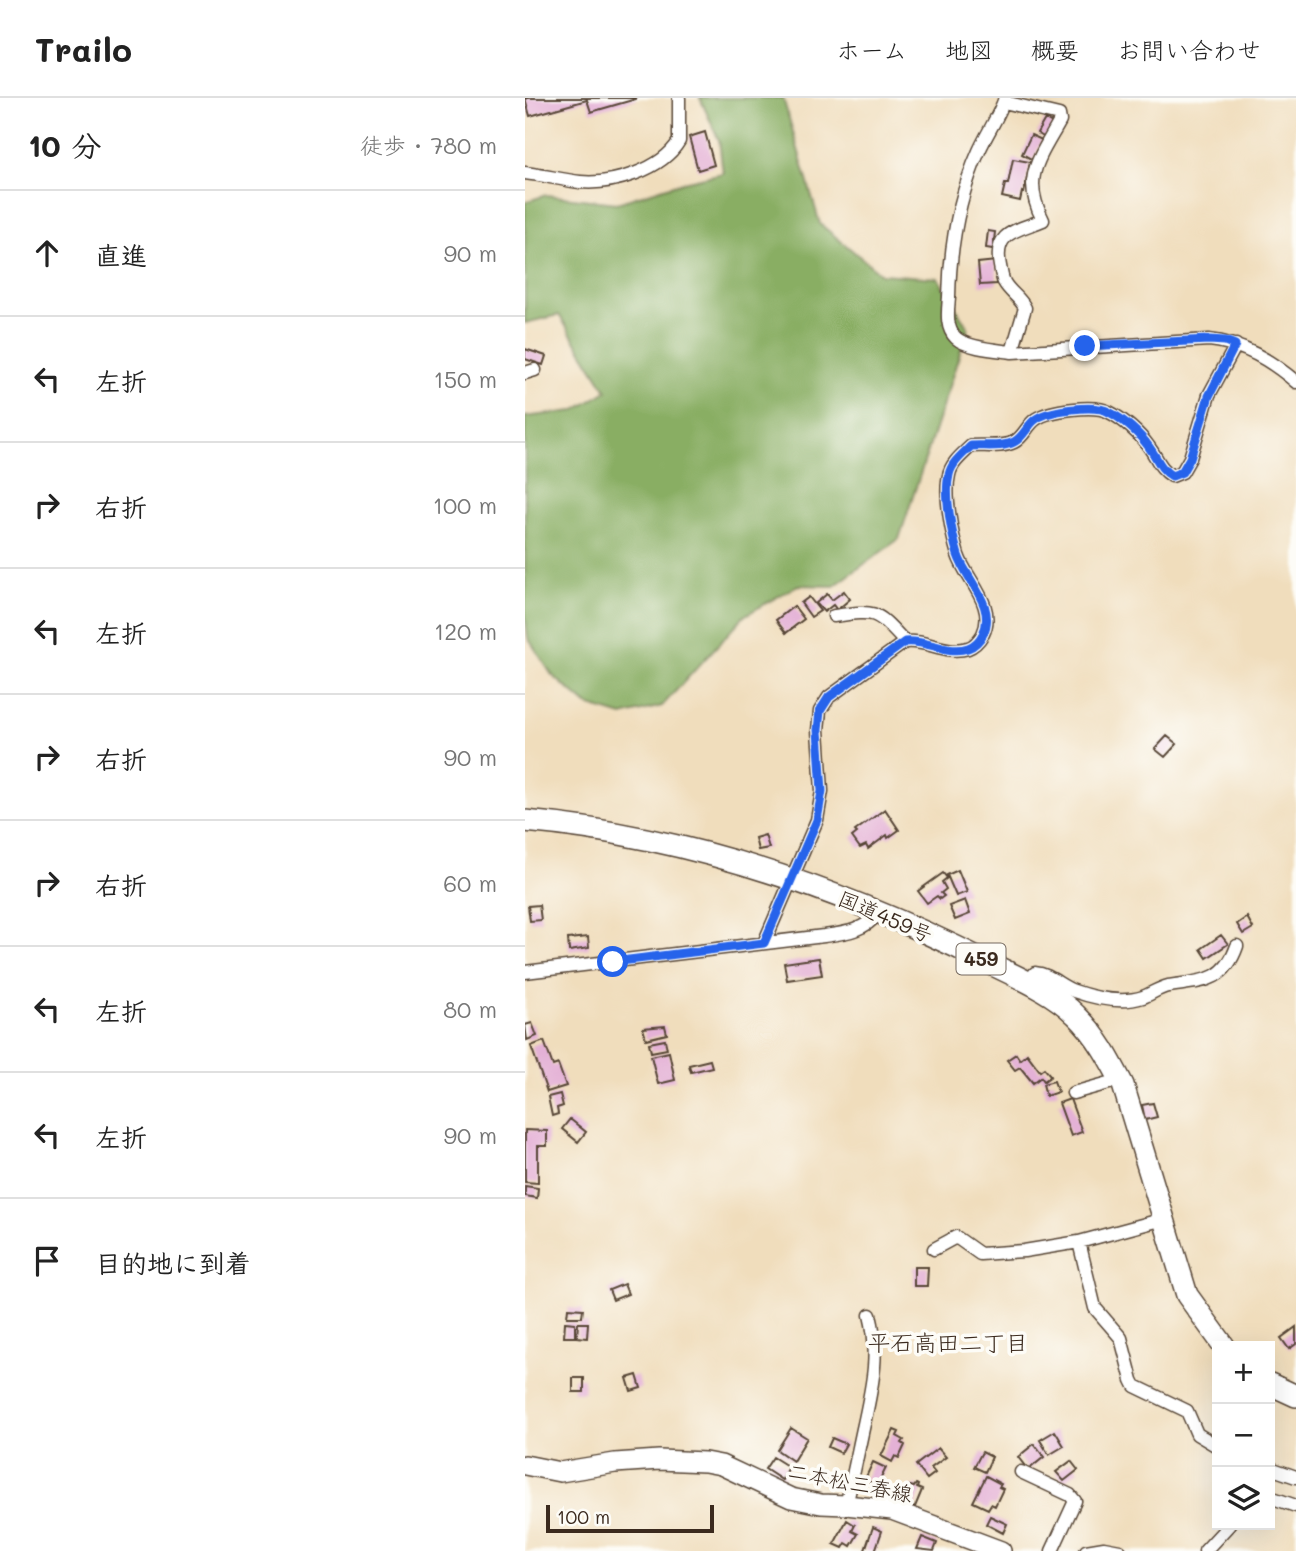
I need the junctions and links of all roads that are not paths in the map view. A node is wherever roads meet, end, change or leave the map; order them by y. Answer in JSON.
{"nodes":[{"id":1,"x":679,"y":98,"type":"edge"},
{"id":2,"x":1005,"y":100,"type":"edge"},
{"id":3,"x":525,"y":173,"type":"edge"},
{"id":4,"x":1235,"y":345,"type":"junction"},
{"id":5,"x":1012,"y":352,"type":"junction"},
{"id":6,"x":1296,"y":382,"type":"edge"},
{"id":7,"x":834,"y":616,"type":"dead end"},
{"id":8,"x":905,"y":642,"type":"junction"},
{"id":9,"x":525,"y":821,"type":"edge"},
{"id":10,"x":791,"y":879,"type":"junction"},
{"id":11,"x":878,"y":913,"type":"junction"},
{"id":12,"x":764,"y":943,"type":"junction"},
{"id":13,"x":1237,"y":946,"type":"dead end"},
{"id":14,"x":525,"y":972,"type":"edge"},
{"id":15,"x":1027,"y":983,"type":"junction"},
{"id":16,"x":1120,"y":1080,"type":"junction"},
{"id":17,"x":1073,"y":1093,"type":"dead end"},
{"id":18,"x":1164,"y":1219,"type":"junction"},
{"id":19,"x":1079,"y":1242,"type":"junction"},
{"id":20,"x":934,"y":1249,"type":"dead end"},
{"id":21,"x":870,"y":1315,"type":"dead end"},
{"id":22,"x":1220,"y":1341,"type":"edge"},
{"id":23,"x":1275,"y":1386,"type":"edge"},
{"id":24,"x":1296,"y":1396,"type":"edge"},
{"id":25,"x":1212,"y":1443,"type":"edge"},
{"id":26,"x":525,"y":1465,"type":"edge"},
{"id":27,"x":1275,"y":1470,"type":"edge"},
{"id":28,"x":1021,"y":1472,"type":"dead end"},
{"id":29,"x":1296,"y":1477,"type":"edge"},
{"id":30,"x":1275,"y":1499,"type":"edge"},
{"id":31,"x":846,"y":1504,"type":"junction"},
{"id":32,"x":1296,"y":1506,"type":"edge"},
{"id":33,"x":1224,"y":1530,"type":"edge"},
{"id":34,"x":1001,"y":1551,"type":"edge"},
{"id":35,"x":1052,"y":1551,"type":"edge"},
{"id":36,"x":1086,"y":1551,"type":"edge"},
{"id":37,"x":1120,"y":1551,"type":"edge"},
{"id":38,"x":1205,"y":1551,"type":"edge"}],
"edges":[{"from":1,"to":3,"type":"street"},
{"from":2,"to":5,"type":"street"},
{"from":2,"to":5,"type":"street"},
{"from":4,"to":5,"type":"street"},
{"from":4,"to":6,"type":"street"},
{"from":4,"to":8,"type":"street"},
{"from":7,"to":8,"type":"street"},
{"from":8,"to":10,"type":"street"},
{"from":9,"to":10,"type":"highway","name":"国道459号","number":"459"},
{"from":10,"to":11,"type":"highway","name":"国道459号","number":"459"},
{"from":10,"to":12,"type":"street"},
{"from":11,"to":12,"type":"street"},
{"from":11,"to":15,"type":"highway","name":"国道459号","number":"459"},
{"from":12,"to":14,"type":"street"},
{"from":13,"to":15,"type":"street"},
{"from":15,"to":16,"type":"highway","name":"国道459号","number":"459"},
{"from":16,"to":17,"type":"street"},
{"from":16,"to":18,"type":"highway","name":"国道459号","number":"459"},
{"from":18,"to":19,"type":"street"},
{"from":18,"to":22,"type":"highway","name":"国道459号","number":"459"},
{"from":19,"to":20,"type":"street"},
{"from":19,"to":25,"type":"street"},
{"from":21,"to":31,"type":"street"},
{"from":23,"to":24,"type":"highway"},
{"from":26,"to":31,"type":"main road","name":"二本松三春線"},
{"from":27,"to":29,"type":"street"},
{"from":28,"to":35,"type":"street"},
{"from":30,"to":32,"type":"street"},
{"from":31,"to":34,"type":"main road","name":"二本松三春線"},
{"from":33,"to":38,"type":"street"},
{"from":36,"to":37,"type":"street"}]}
